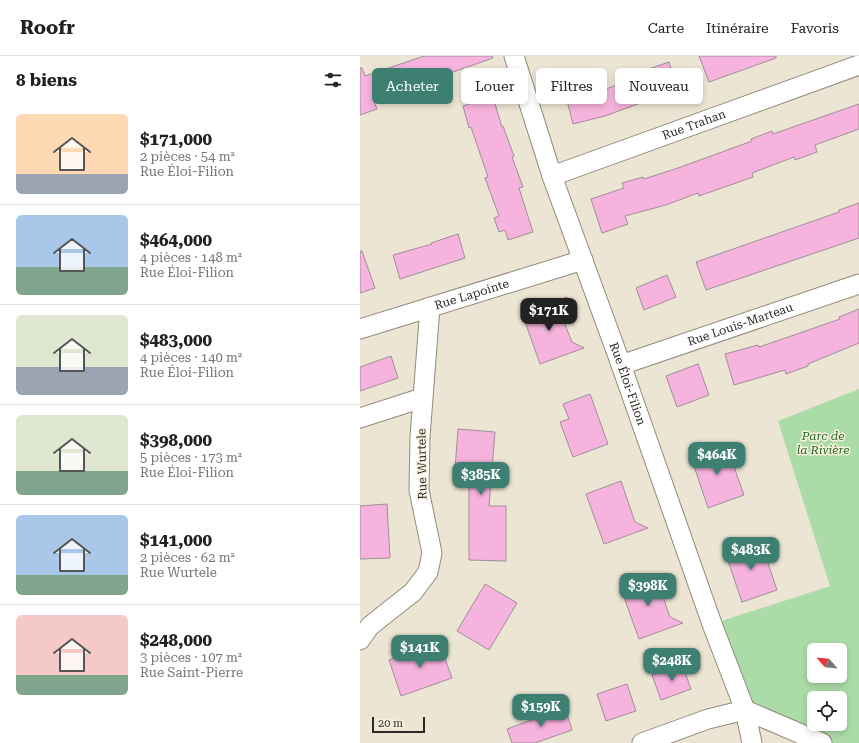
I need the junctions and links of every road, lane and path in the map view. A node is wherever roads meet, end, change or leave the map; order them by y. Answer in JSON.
{"nodes":[{"id":1,"x":514,"y":56,"type":"edge"},
{"id":2,"x":859,"y":65,"type":"edge"},
{"id":3,"x":552,"y":176,"type":"junction"},
{"id":4,"x":583,"y":260,"type":"junction"},
{"id":5,"x":859,"y":284,"type":"edge"},
{"id":6,"x":430,"y":306,"type":"junction"},
{"id":7,"x":360,"y":329,"type":"edge"},
{"id":8,"x":621,"y":366,"type":"junction"},
{"id":9,"x":422,"y":398,"type":"junction"},
{"id":10,"x":360,"y":418,"type":"edge"},
{"id":11,"x":360,"y":640,"type":"edge"},
{"id":12,"x":745,"y":710,"type":"junction"},
{"id":13,"x":642,"y":743,"type":"edge"},
{"id":14,"x":752,"y":743,"type":"edge"},
{"id":15,"x":822,"y":743,"type":"edge"}],
"edges":[{"from":1,"to":3,"type":"street","name":"Rue Éloi-Filion"},
{"from":2,"to":3,"type":"street","name":"Rue Trahan"},
{"from":3,"to":4,"type":"street","name":"Rue Éloi-Filion"},
{"from":4,"to":6,"type":"street","name":"Rue Lapointe"},
{"from":4,"to":8,"type":"street","name":"Rue Éloi-Filion"},
{"from":5,"to":8,"type":"street","name":"Rue Louis-Marteau"},
{"from":6,"to":7,"type":"street","name":"Rue Lapointe"},
{"from":6,"to":9,"type":"street","name":"Rue Wurtele"},
{"from":8,"to":12,"type":"street","name":"Rue Éloi-Filion"},
{"from":9,"to":10,"type":"street"},
{"from":9,"to":11,"type":"street","name":"Rue Wurtele"},
{"from":12,"to":13,"type":"street"},
{"from":12,"to":14,"type":"street","name":"Rue Éloi-Filion"},
{"from":12,"to":15,"type":"street"}]}
